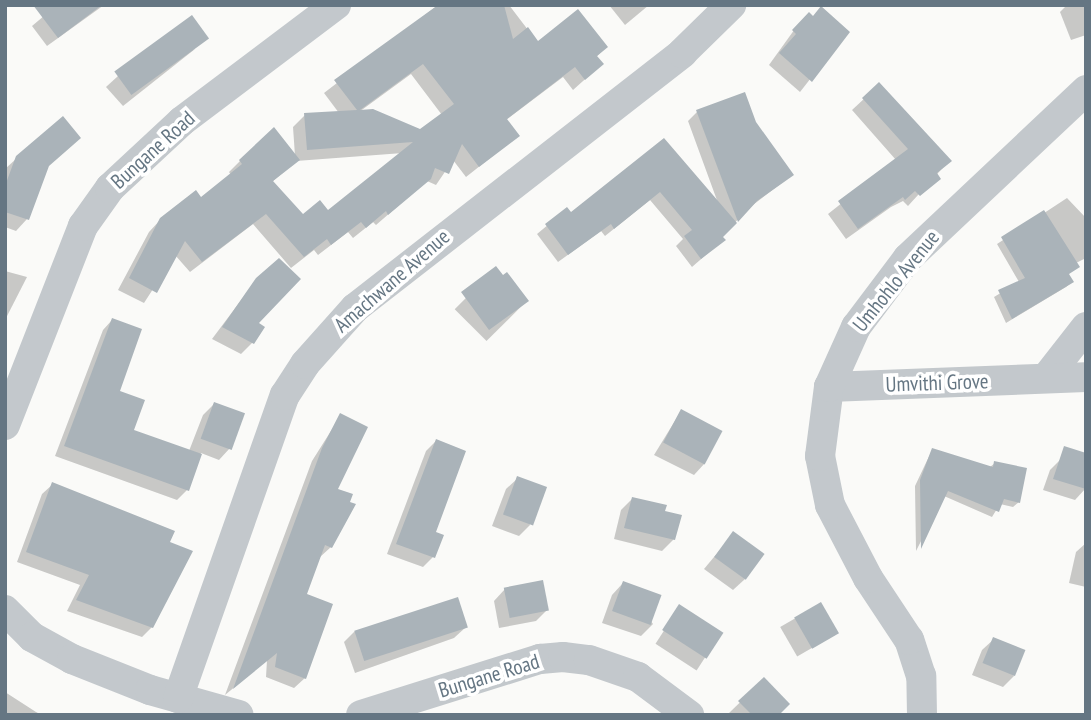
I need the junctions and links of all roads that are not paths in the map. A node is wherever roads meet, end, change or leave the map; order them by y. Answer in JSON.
{"nodes":[{"id":1,"x":336,"y":5,"type":"edge"},
{"id":2,"x":731,"y":5,"type":"edge"},
{"id":3,"x":1086,"y":89,"type":"edge"},
{"id":4,"x":1086,"y":327,"type":"edge"},
{"id":5,"x":1086,"y":377,"type":"edge"},
{"id":6,"x":1046,"y":378,"type":"junction"},
{"id":7,"x":829,"y":387,"type":"junction"},
{"id":8,"x":5,"y":425,"type":"edge"},
{"id":9,"x":5,"y":610,"type":"edge"},
{"id":10,"x":177,"y":698,"type":"junction"},
{"id":11,"x":239,"y":715,"type":"edge"},
{"id":12,"x":360,"y":715,"type":"edge"},
{"id":13,"x":689,"y":715,"type":"edge"},
{"id":14,"x":922,"y":715,"type":"edge"}],
"edges":[{"from":1,"to":8,"type":"street","name":"Bungane Road"},
{"from":2,"to":10,"type":"street","name":"Amachwane Avenue"},
{"from":3,"to":7,"type":"street","name":"Umhohlo Avenue"},
{"from":4,"to":6,"type":"street"},
{"from":5,"to":6,"type":"street","name":"Umvithi Grove"},
{"from":6,"to":7,"type":"street","name":"Umvithi Grove"},
{"from":7,"to":14,"type":"street","name":"Umhohlo Avenue"},
{"from":9,"to":10,"type":"street"},
{"from":10,"to":11,"type":"street"},
{"from":12,"to":13,"type":"street","name":"Bungane Road"}]}
